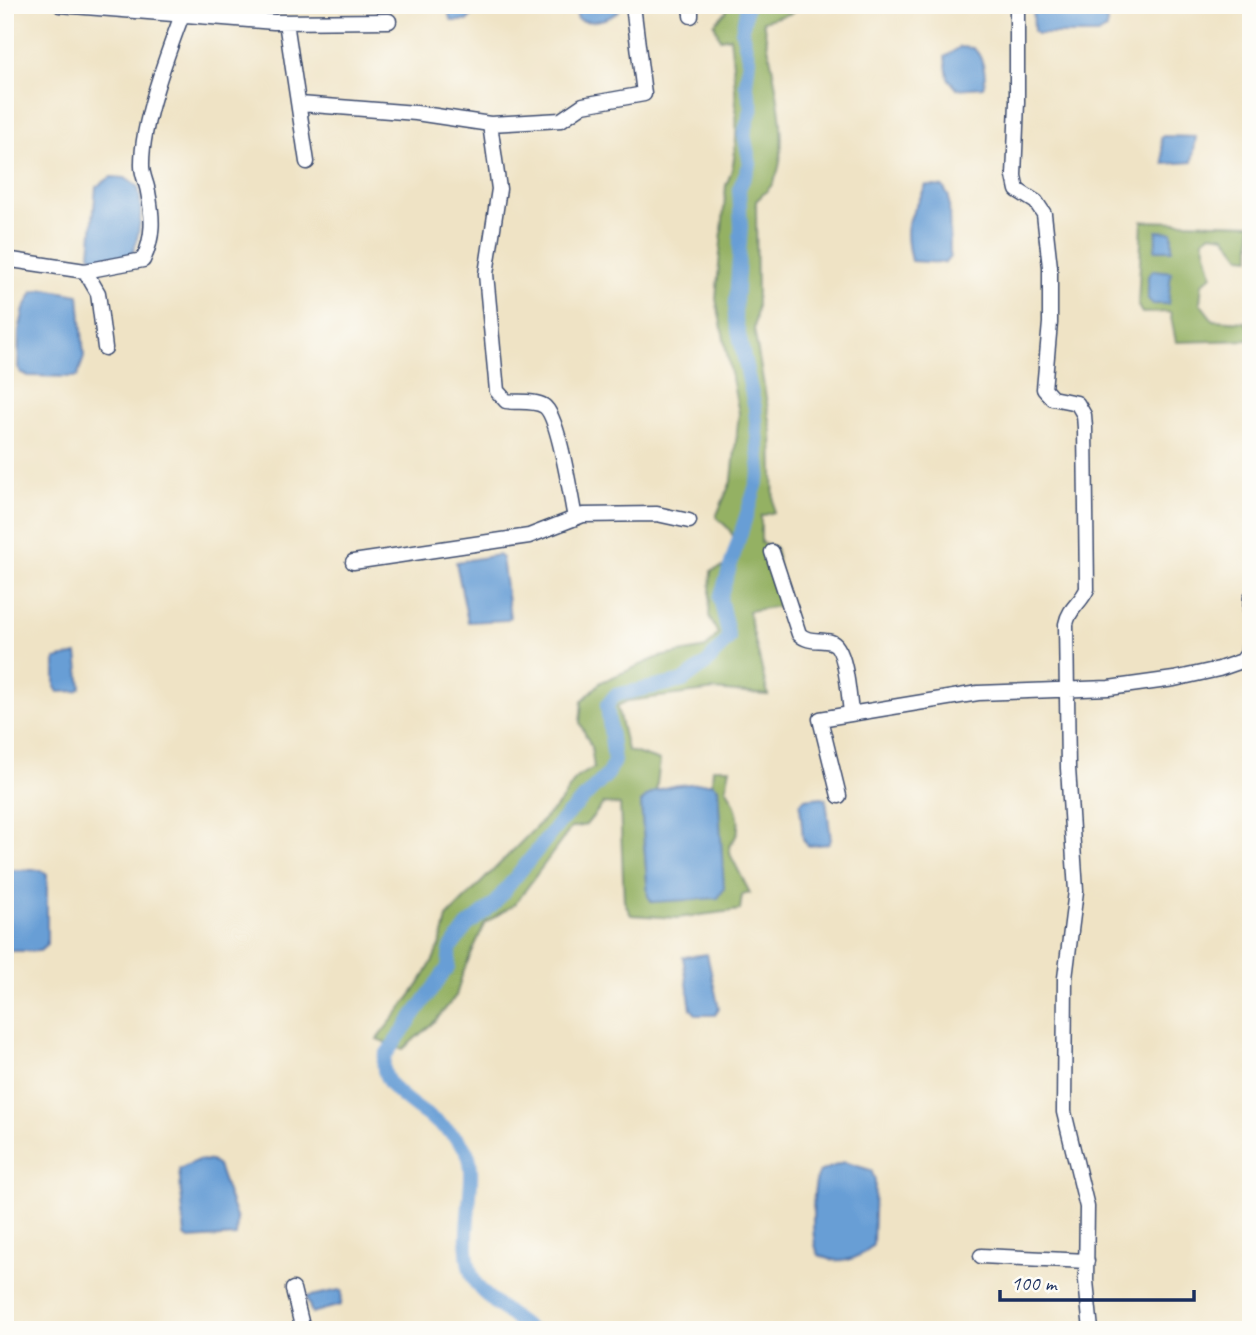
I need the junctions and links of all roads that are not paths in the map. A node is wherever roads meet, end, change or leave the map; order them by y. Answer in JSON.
{"nodes":[{"id":1,"x":60,"y":5,"type":"edge"},
{"id":2,"x":361,"y":5,"type":"edge"},
{"id":3,"x":633,"y":5,"type":"edge"},
{"id":4,"x":1017,"y":5,"type":"edge"},
{"id":5,"x":182,"y":15,"type":"junction"},
{"id":6,"x":360,"y":21,"type":"junction"},
{"id":7,"x":389,"y":21,"type":"dead end"},
{"id":8,"x":286,"y":22,"type":"junction"},
{"id":9,"x":300,"y":104,"type":"junction"},
{"id":10,"x":490,"y":124,"type":"junction"},
{"id":11,"x":307,"y":162,"type":"dead end"},
{"id":12,"x":5,"y":259,"type":"edge"},
{"id":13,"x":85,"y":271,"type":"junction"},
{"id":14,"x":104,"y":348,"type":"dead end"},
{"id":15,"x":575,"y":518,"type":"junction"},
{"id":16,"x":689,"y":521,"type":"dead end"},
{"id":17,"x":772,"y":552,"type":"dead end"},
{"id":18,"x":353,"y":562,"type":"dead end"},
{"id":19,"x":1251,"y":597,"type":"edge"},
{"id":20,"x":1069,"y":688,"type":"junction"},
{"id":21,"x":851,"y":713,"type":"junction"},
{"id":22,"x":839,"y":796,"type":"dead end"},
{"id":23,"x":981,"y":1256,"type":"dead end"},
{"id":24,"x":1087,"y":1261,"type":"junction"},
{"id":25,"x":293,"y":1289,"type":"dead end"},
{"id":26,"x":303,"y":1330,"type":"edge"},
{"id":27,"x":1091,"y":1330,"type":"edge"}],
"edges":[{"from":1,"to":5,"type":"street"},
{"from":2,"to":6,"type":"street"},
{"from":3,"to":10,"type":"street"},
{"from":4,"to":20,"type":"street"},
{"from":5,"to":8,"type":"street"},
{"from":5,"to":13,"type":"street"},
{"from":6,"to":7,"type":"street"},
{"from":6,"to":8,"type":"street"},
{"from":8,"to":9,"type":"street"},
{"from":9,"to":10,"type":"street"},
{"from":9,"to":11,"type":"street"},
{"from":10,"to":15,"type":"street"},
{"from":12,"to":13,"type":"street"},
{"from":13,"to":14,"type":"street"},
{"from":15,"to":16,"type":"street"},
{"from":15,"to":18,"type":"street"},
{"from":17,"to":21,"type":"street"},
{"from":19,"to":20,"type":"street"},
{"from":20,"to":21,"type":"street"},
{"from":20,"to":24,"type":"street"},
{"from":21,"to":22,"type":"street"},
{"from":23,"to":24,"type":"street"},
{"from":24,"to":27,"type":"street"},
{"from":25,"to":26,"type":"street"}]}
